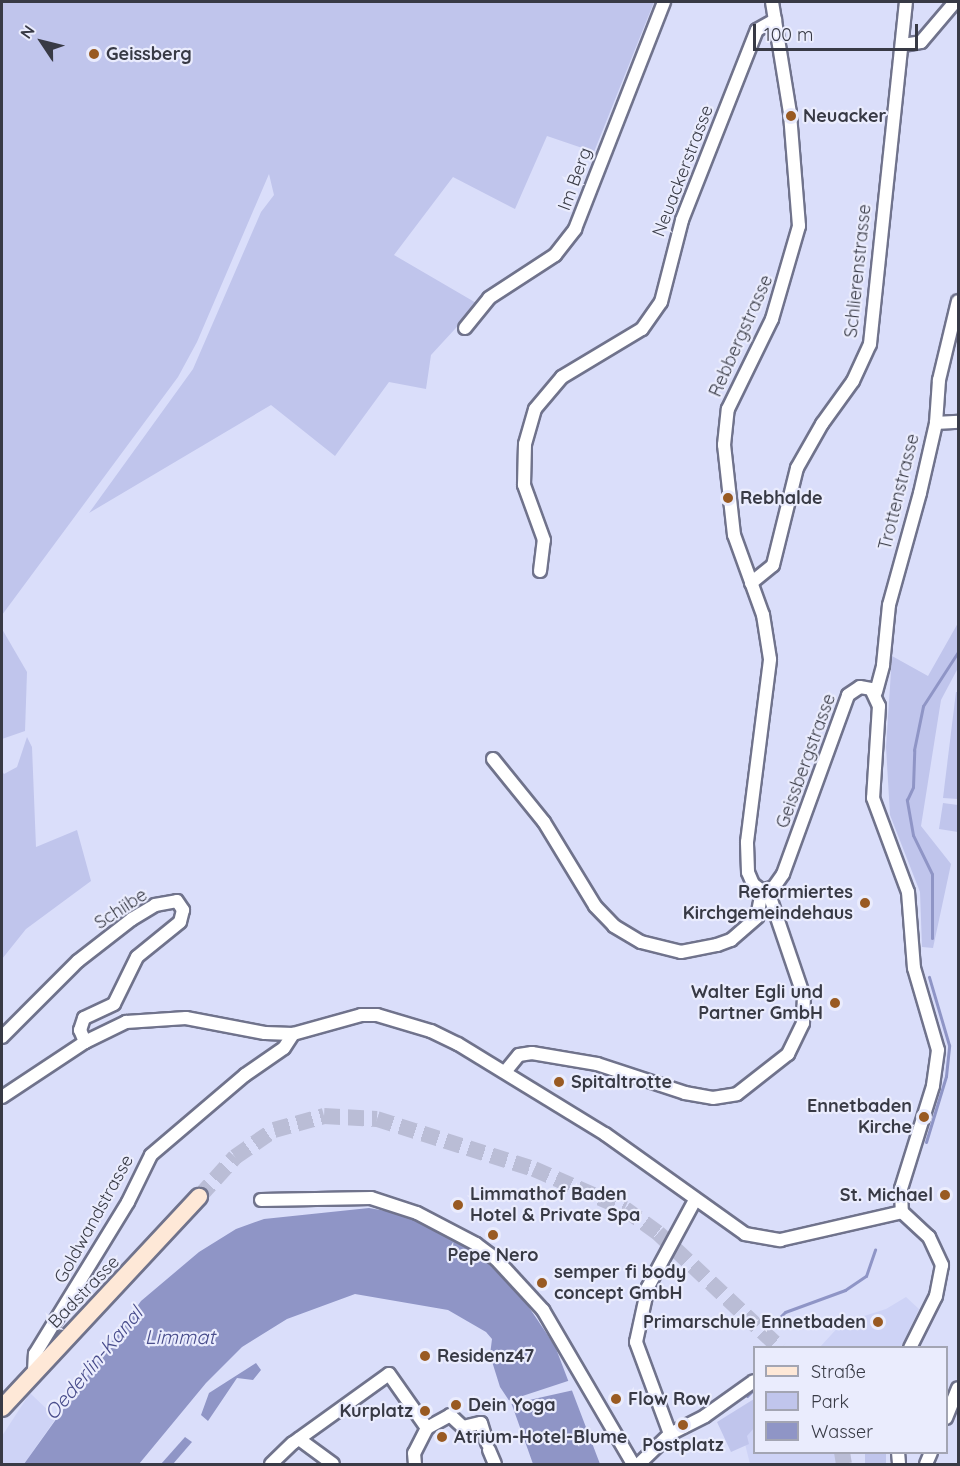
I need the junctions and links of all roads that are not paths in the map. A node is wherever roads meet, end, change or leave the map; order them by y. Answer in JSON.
{"nodes":[{"id":1,"x":664,"y":2,"type":"edge"},
{"id":2,"x":772,"y":2,"type":"edge"},
{"id":3,"x":906,"y":2,"type":"edge"},
{"id":4,"x":955,"y":2,"type":"edge"},
{"id":5,"x":775,"y":20,"type":"junction"},
{"id":6,"x":903,"y":45,"type":"junction"},
{"id":7,"x":958,"y":301,"type":"edge"},
{"id":8,"x":465,"y":328,"type":"dead end"},
{"id":9,"x":958,"y":422,"type":"edge"},
{"id":10,"x":936,"y":423,"type":"junction"},
{"id":11,"x":540,"y":571,"type":"dead end"},
{"id":12,"x":751,"y":583,"type":"junction"},
{"id":13,"x":876,"y":692,"type":"junction"},
{"id":14,"x":493,"y":759,"type":"dead end"},
{"id":15,"x":765,"y":891,"type":"junction"},
{"id":16,"x":292,"y":1034,"type":"junction"},
{"id":17,"x":2,"y":1037,"type":"edge"},
{"id":18,"x":85,"y":1042,"type":"junction"},
{"id":19,"x":505,"y":1072,"type":"junction"},
{"id":20,"x":2,"y":1097,"type":"edge"},
{"id":21,"x":261,"y":1200,"type":"dead end"},
{"id":22,"x":695,"y":1200,"type":"junction"},
{"id":23,"x":196,"y":1201,"type":"tunnel mouth"},
{"id":24,"x":902,"y":1212,"type":"junction"},
{"id":25,"x":910,"y":1346,"type":"edge"},
{"id":26,"x":34,"y":1371,"type":"junction"},
{"id":27,"x":753,"y":1382,"type":"edge"},
{"id":28,"x":958,"y":1388,"type":"edge"},
{"id":29,"x":2,"y":1406,"type":"edge"},
{"id":30,"x":948,"y":1413,"type":"edge"},
{"id":31,"x":427,"y":1428,"type":"junction"},
{"id":32,"x":669,"y":1434,"type":"junction"},
{"id":33,"x":300,"y":1439,"type":"junction"},
{"id":34,"x":272,"y":1464,"type":"edge"},
{"id":35,"x":333,"y":1464,"type":"edge"},
{"id":36,"x":415,"y":1464,"type":"edge"},
{"id":37,"x":495,"y":1464,"type":"edge"},
{"id":38,"x":633,"y":1464,"type":"edge"},
{"id":39,"x":639,"y":1464,"type":"edge"}],
"edges":[{"from":1,"to":8,"type":"street","name":"Im Berg"},
{"from":2,"to":5,"type":"street","name":"Rebbergstrasse"},
{"from":3,"to":6,"type":"street","name":"Schlierenstrasse"},
{"from":4,"to":6,"type":"street"},
{"from":5,"to":11,"type":"street","name":"Neuackerstrasse"},
{"from":5,"to":12,"type":"street","name":"Rebbergstrasse"},
{"from":6,"to":12,"type":"street","name":"Schlierenstrasse"},
{"from":7,"to":10,"type":"street","name":"Trottenstrasse"},
{"from":9,"to":10,"type":"street"},
{"from":10,"to":13,"type":"street","name":"Trottenstrasse"},
{"from":12,"to":15,"type":"street","name":"Rebbergstrasse"},
{"from":13,"to":15,"type":"street","name":"Geissbergstrasse"},
{"from":13,"to":24,"type":"street"},
{"from":14,"to":15,"type":"street","name":"Geissbergstrasse"},
{"from":15,"to":19,"type":"street","name":"Rebbergstrasse"},
{"from":16,"to":18,"type":"street"},
{"from":16,"to":19,"type":"street"},
{"from":16,"to":26,"type":"street","name":"Goldwandstrasse"},
{"from":17,"to":18,"type":"street","name":"Schiibe"},
{"from":18,"to":20,"type":"street"},
{"from":19,"to":22,"type":"street"},
{"from":21,"to":38,"type":"street"},
{"from":22,"to":24,"type":"street"},
{"from":22,"to":32,"type":"street"},
{"from":23,"to":26,"type":"main road","name":"Badstrasse"},
{"from":24,"to":25,"type":"street"},
{"from":26,"to":29,"type":"main road","name":"Badstrasse"},
{"from":27,"to":32,"type":"street"},
{"from":28,"to":30,"type":"street"},
{"from":31,"to":33,"type":"street"},
{"from":31,"to":36,"type":"street"},
{"from":31,"to":37,"type":"street"},
{"from":32,"to":39,"type":"street"},
{"from":33,"to":34,"type":"street"},
{"from":33,"to":35,"type":"street"}]}
